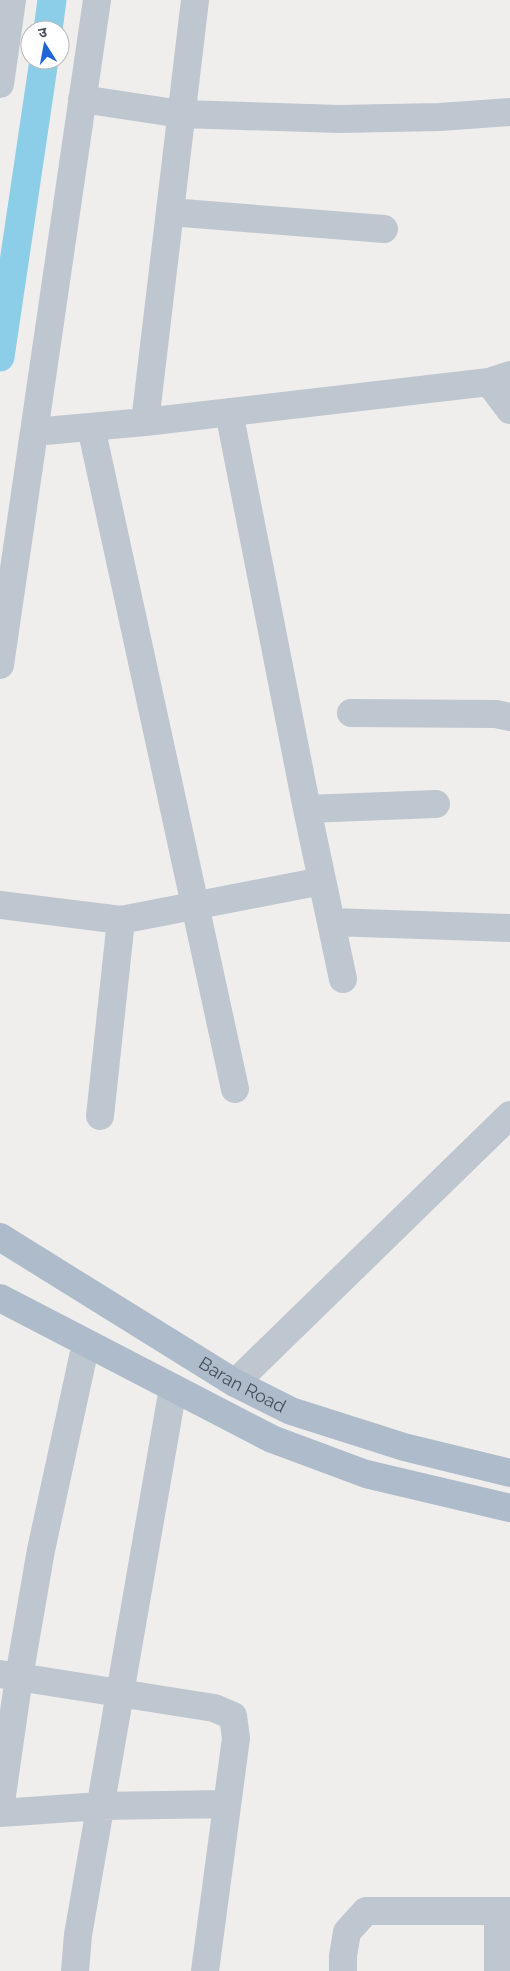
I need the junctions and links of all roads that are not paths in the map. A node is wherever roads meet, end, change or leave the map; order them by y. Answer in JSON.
{"nodes":[{"id":1,"x":12,"y":0,"type":"edge"},
{"id":2,"x":97,"y":0,"type":"edge"},
{"id":3,"x":195,"y":0,"type":"edge"},
{"id":4,"x":0,"y":79,"type":"edge"},
{"id":5,"x":82,"y":99,"type":"junction"},
{"id":6,"x":510,"y":112,"type":"edge"},
{"id":7,"x":181,"y":114,"type":"junction"},
{"id":8,"x":170,"y":212,"type":"junction"},
{"id":9,"x":384,"y":230,"type":"dead end"},
{"id":10,"x":499,"y":379,"type":"edge"},
{"id":11,"x":510,"y":410,"type":"edge"},
{"id":12,"x":230,"y":412,"type":"junction"},
{"id":13,"x":145,"y":422,"type":"junction"},
{"id":14,"x":91,"y":427,"type":"junction"},
{"id":15,"x":34,"y":432,"type":"junction"},
{"id":16,"x":0,"y":665,"type":"edge"},
{"id":17,"x":351,"y":713,"type":"dead end"},
{"id":18,"x":510,"y":717,"type":"edge"},
{"id":19,"x":436,"y":804,"type":"dead end"},
{"id":20,"x":307,"y":809,"type":"junction"},
{"id":21,"x":322,"y":881,"type":"junction"},
{"id":22,"x":0,"y":905,"type":"edge"},
{"id":23,"x":194,"y":905,"type":"junction"},
{"id":24,"x":121,"y":920,"type":"junction"},
{"id":25,"x":331,"y":922,"type":"junction"},
{"id":26,"x":510,"y":928,"type":"edge"},
{"id":27,"x":343,"y":979,"type":"dead end"},
{"id":28,"x":235,"y":1089,"type":"dead end"},
{"id":29,"x":510,"y":1115,"type":"edge"},
{"id":30,"x":100,"y":1116,"type":"dead end"},
{"id":31,"x":0,"y":1238,"type":"edge"},
{"id":32,"x":0,"y":1298,"type":"edge"},
{"id":33,"x":86,"y":1343,"type":"junction"},
{"id":34,"x":235,"y":1383,"type":"junction"},
{"id":35,"x":173,"y":1388,"type":"junction"},
{"id":36,"x":510,"y":1473,"type":"edge"},
{"id":37,"x":510,"y":1508,"type":"edge"},
{"id":38,"x":10,"y":1676,"type":"edge"},
{"id":39,"x":119,"y":1693,"type":"junction"},
{"id":40,"x":227,"y":1804,"type":"junction"},
{"id":41,"x":100,"y":1806,"type":"junction"},
{"id":42,"x":0,"y":1809,"type":"edge"},
{"id":43,"x":0,"y":1814,"type":"edge"},
{"id":44,"x":504,"y":1911,"type":"edge"},
{"id":45,"x":74,"y":1971,"type":"edge"},
{"id":46,"x":205,"y":1971,"type":"edge"},
{"id":47,"x":343,"y":1971,"type":"edge"},
{"id":48,"x":498,"y":1971,"type":"edge"}],
"edges":[{"from":1,"to":4,"type":"street"},
{"from":2,"to":5,"type":"street"},
{"from":3,"to":7,"type":"street"},
{"from":5,"to":7,"type":"street"},
{"from":5,"to":15,"type":"street"},
{"from":6,"to":7,"type":"street"},
{"from":7,"to":8,"type":"street"},
{"from":8,"to":9,"type":"street"},
{"from":8,"to":13,"type":"street"},
{"from":10,"to":11,"type":"street"},
{"from":10,"to":12,"type":"street"},
{"from":12,"to":13,"type":"street"},
{"from":12,"to":20,"type":"street"},
{"from":13,"to":14,"type":"street"},
{"from":14,"to":15,"type":"street"},
{"from":14,"to":23,"type":"street"},
{"from":15,"to":16,"type":"street"},
{"from":17,"to":18,"type":"street"},
{"from":19,"to":20,"type":"street"},
{"from":20,"to":21,"type":"street"},
{"from":21,"to":23,"type":"street"},
{"from":21,"to":25,"type":"street"},
{"from":22,"to":24,"type":"street"},
{"from":23,"to":24,"type":"street"},
{"from":23,"to":28,"type":"street"},
{"from":24,"to":30,"type":"street"},
{"from":25,"to":26,"type":"street"},
{"from":25,"to":27,"type":"street"},
{"from":29,"to":34,"type":"street"},
{"from":31,"to":34,"type":"main road","name":"Baran Road"},
{"from":32,"to":33,"type":"main road","name":"Baran Road"},
{"from":33,"to":35,"type":"main road","name":"Baran Road"},
{"from":33,"to":38,"type":"street"},
{"from":34,"to":36,"type":"main road","name":"Baran Road"},
{"from":35,"to":37,"type":"main road","name":"Baran Road"},
{"from":35,"to":39,"type":"street"},
{"from":38,"to":39,"type":"street"},
{"from":38,"to":42,"type":"street"},
{"from":39,"to":40,"type":"street"},
{"from":39,"to":41,"type":"street"},
{"from":40,"to":41,"type":"street"},
{"from":40,"to":46,"type":"street"},
{"from":41,"to":43,"type":"street"},
{"from":41,"to":45,"type":"street"},
{"from":44,"to":47,"type":"street"},
{"from":44,"to":48,"type":"street"}]}
